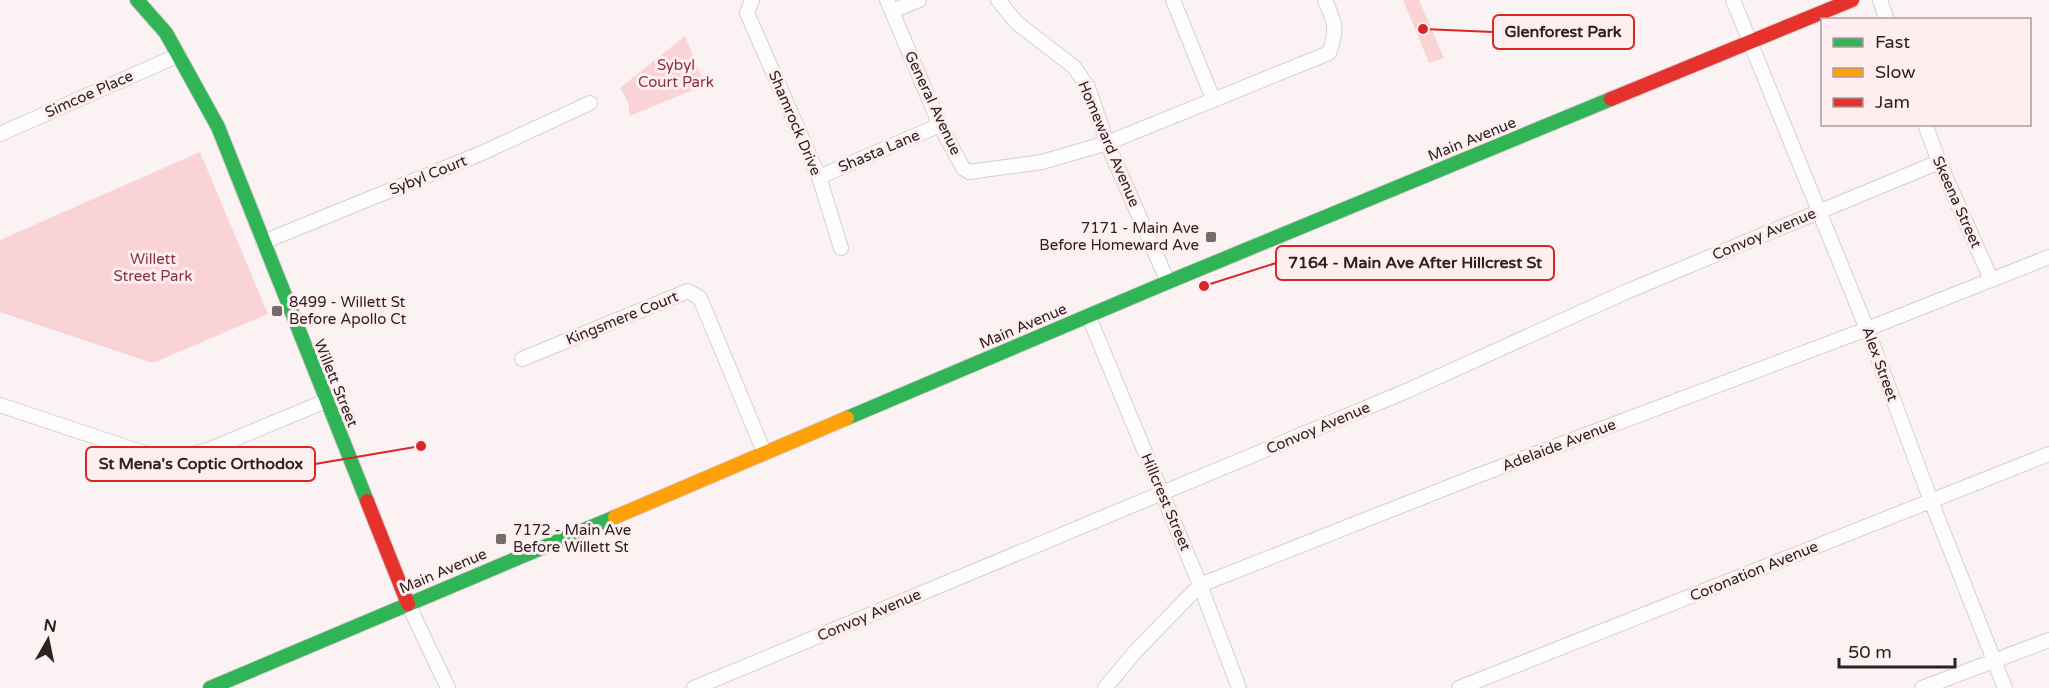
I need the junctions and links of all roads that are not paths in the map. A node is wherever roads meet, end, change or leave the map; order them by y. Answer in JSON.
{"nodes":[{"id":1,"x":137,"y":0,"type":"edge"},
{"id":2,"x":752,"y":0,"type":"edge"},
{"id":3,"x":919,"y":0,"type":"edge"},
{"id":4,"x":998,"y":0,"type":"edge"},
{"id":5,"x":1173,"y":0,"type":"edge"},
{"id":6,"x":1325,"y":0,"type":"edge"},
{"id":7,"x":1733,"y":0,"type":"edge"},
{"id":8,"x":1852,"y":0,"type":"edge"},
{"id":9,"x":1880,"y":0,"type":"edge"},
{"id":10,"x":890,"y":6,"type":"edge"},
{"id":11,"x":1886,"y":18,"type":"edge"},
{"id":12,"x":1751,"y":42,"type":"junction"},
{"id":13,"x":179,"y":55,"type":"junction"},
{"id":14,"x":1213,"y":99,"type":"junction"},
{"id":15,"x":590,"y":104,"type":"dead end"},
{"id":16,"x":940,"y":125,"type":"junction"},
{"id":17,"x":1926,"y":126,"type":"edge"},
{"id":18,"x":0,"y":134,"type":"edge"},
{"id":19,"x":1107,"y":143,"type":"junction"},
{"id":20,"x":1939,"y":162,"type":"junction"},
{"id":21,"x":819,"y":177,"type":"junction"},
{"id":22,"x":1819,"y":211,"type":"junction"},
{"id":23,"x":264,"y":242,"type":"junction"},
{"id":24,"x":842,"y":248,"type":"dead end"},
{"id":25,"x":2049,"y":257,"type":"edge"},
{"id":26,"x":1991,"y":279,"type":"junction"},
{"id":27,"x":1168,"y":282,"type":"junction"},
{"id":28,"x":1089,"y":317,"type":"junction"},
{"id":29,"x":1868,"y":329,"type":"junction"},
{"id":30,"x":522,"y":359,"type":"dead end"},
{"id":31,"x":326,"y":401,"type":"junction"},
{"id":32,"x":0,"y":405,"type":"edge"},
{"id":33,"x":764,"y":452,"type":"junction"},
{"id":34,"x":2049,"y":454,"type":"edge"},
{"id":35,"x":1163,"y":493,"type":"junction"},
{"id":36,"x":1931,"y":501,"type":"junction"},
{"id":37,"x":1200,"y":585,"type":"junction"},
{"id":38,"x":408,"y":604,"type":"junction"},
{"id":39,"x":2049,"y":640,"type":"edge"},
{"id":40,"x":1995,"y":660,"type":"junction"},
{"id":41,"x":210,"y":688,"type":"edge"},
{"id":42,"x":448,"y":688,"type":"edge"},
{"id":43,"x":694,"y":688,"type":"edge"},
{"id":44,"x":1105,"y":688,"type":"edge"},
{"id":45,"x":1239,"y":688,"type":"edge"},
{"id":46,"x":1459,"y":688,"type":"edge"},
{"id":47,"x":1922,"y":688,"type":"edge"},
{"id":48,"x":2005,"y":688,"type":"edge"}],
"edges":[{"from":1,"to":13,"type":"street","name":"Willett Street"},
{"from":2,"to":21,"type":"street","name":"Shamrock Drive"},
{"from":3,"to":10,"type":"street"},
{"from":4,"to":19,"type":"street","name":"Homeward Avenue"},
{"from":5,"to":14,"type":"street"},
{"from":6,"to":14,"type":"street"},
{"from":7,"to":12,"type":"street","name":"Alex Street"},
{"from":8,"to":12,"type":"street","name":"Main Avenue"},
{"from":9,"to":11,"type":"street"},
{"from":10,"to":16,"type":"street","name":"General Avenue"},
{"from":12,"to":22,"type":"street","name":"Alex Street"},
{"from":12,"to":27,"type":"street","name":"Main Avenue"},
{"from":13,"to":18,"type":"street","name":"Simcoe Place"},
{"from":13,"to":23,"type":"street","name":"Willett Street"},
{"from":14,"to":19,"type":"street"},
{"from":15,"to":23,"type":"street","name":"Sybyl Court"},
{"from":16,"to":19,"type":"street","name":"General Avenue"},
{"from":16,"to":21,"type":"street","name":"Shasta Lane"},
{"from":17,"to":20,"type":"street","name":"Skeena Street"},
{"from":19,"to":27,"type":"street","name":"Homeward Avenue"},
{"from":20,"to":22,"type":"street","name":"Convoy Avenue"},
{"from":20,"to":26,"type":"street","name":"Skeena Street"},
{"from":21,"to":24,"type":"street","name":"Shamrock Drive"},
{"from":22,"to":29,"type":"street","name":"Alex Street"},
{"from":22,"to":35,"type":"street","name":"Convoy Avenue"},
{"from":23,"to":31,"type":"street","name":"Willett Street"},
{"from":25,"to":26,"type":"street","name":"Adelaide Avenue"},
{"from":26,"to":29,"type":"street","name":"Adelaide Avenue"},
{"from":27,"to":28,"type":"street","name":"Main Avenue"},
{"from":28,"to":33,"type":"street","name":"Main Avenue"},
{"from":28,"to":35,"type":"street","name":"Hillcrest Street"},
{"from":29,"to":36,"type":"street","name":"Alex Street"},
{"from":29,"to":37,"type":"street","name":"Adelaide Avenue"},
{"from":30,"to":33,"type":"street","name":"Kingsmere Court"},
{"from":31,"to":32,"type":"street"},
{"from":31,"to":38,"type":"street","name":"Willett Street"},
{"from":33,"to":38,"type":"street","name":"Main Avenue"},
{"from":34,"to":36,"type":"street","name":"Coronation Avenue"},
{"from":35,"to":37,"type":"street","name":"Hillcrest Street"},
{"from":35,"to":43,"type":"street","name":"Convoy Avenue"},
{"from":36,"to":40,"type":"street","name":"Alex Street"},
{"from":36,"to":46,"type":"street","name":"Coronation Avenue"},
{"from":37,"to":44,"type":"street","name":"Adelaide Avenue"},
{"from":37,"to":45,"type":"street","name":"Hillcrest Street"},
{"from":38,"to":41,"type":"street","name":"Main Avenue"},
{"from":38,"to":42,"type":"street","name":"Willett Street"},
{"from":39,"to":40,"type":"street"},
{"from":40,"to":47,"type":"street"},
{"from":40,"to":48,"type":"street","name":"Alex Street"}]}
